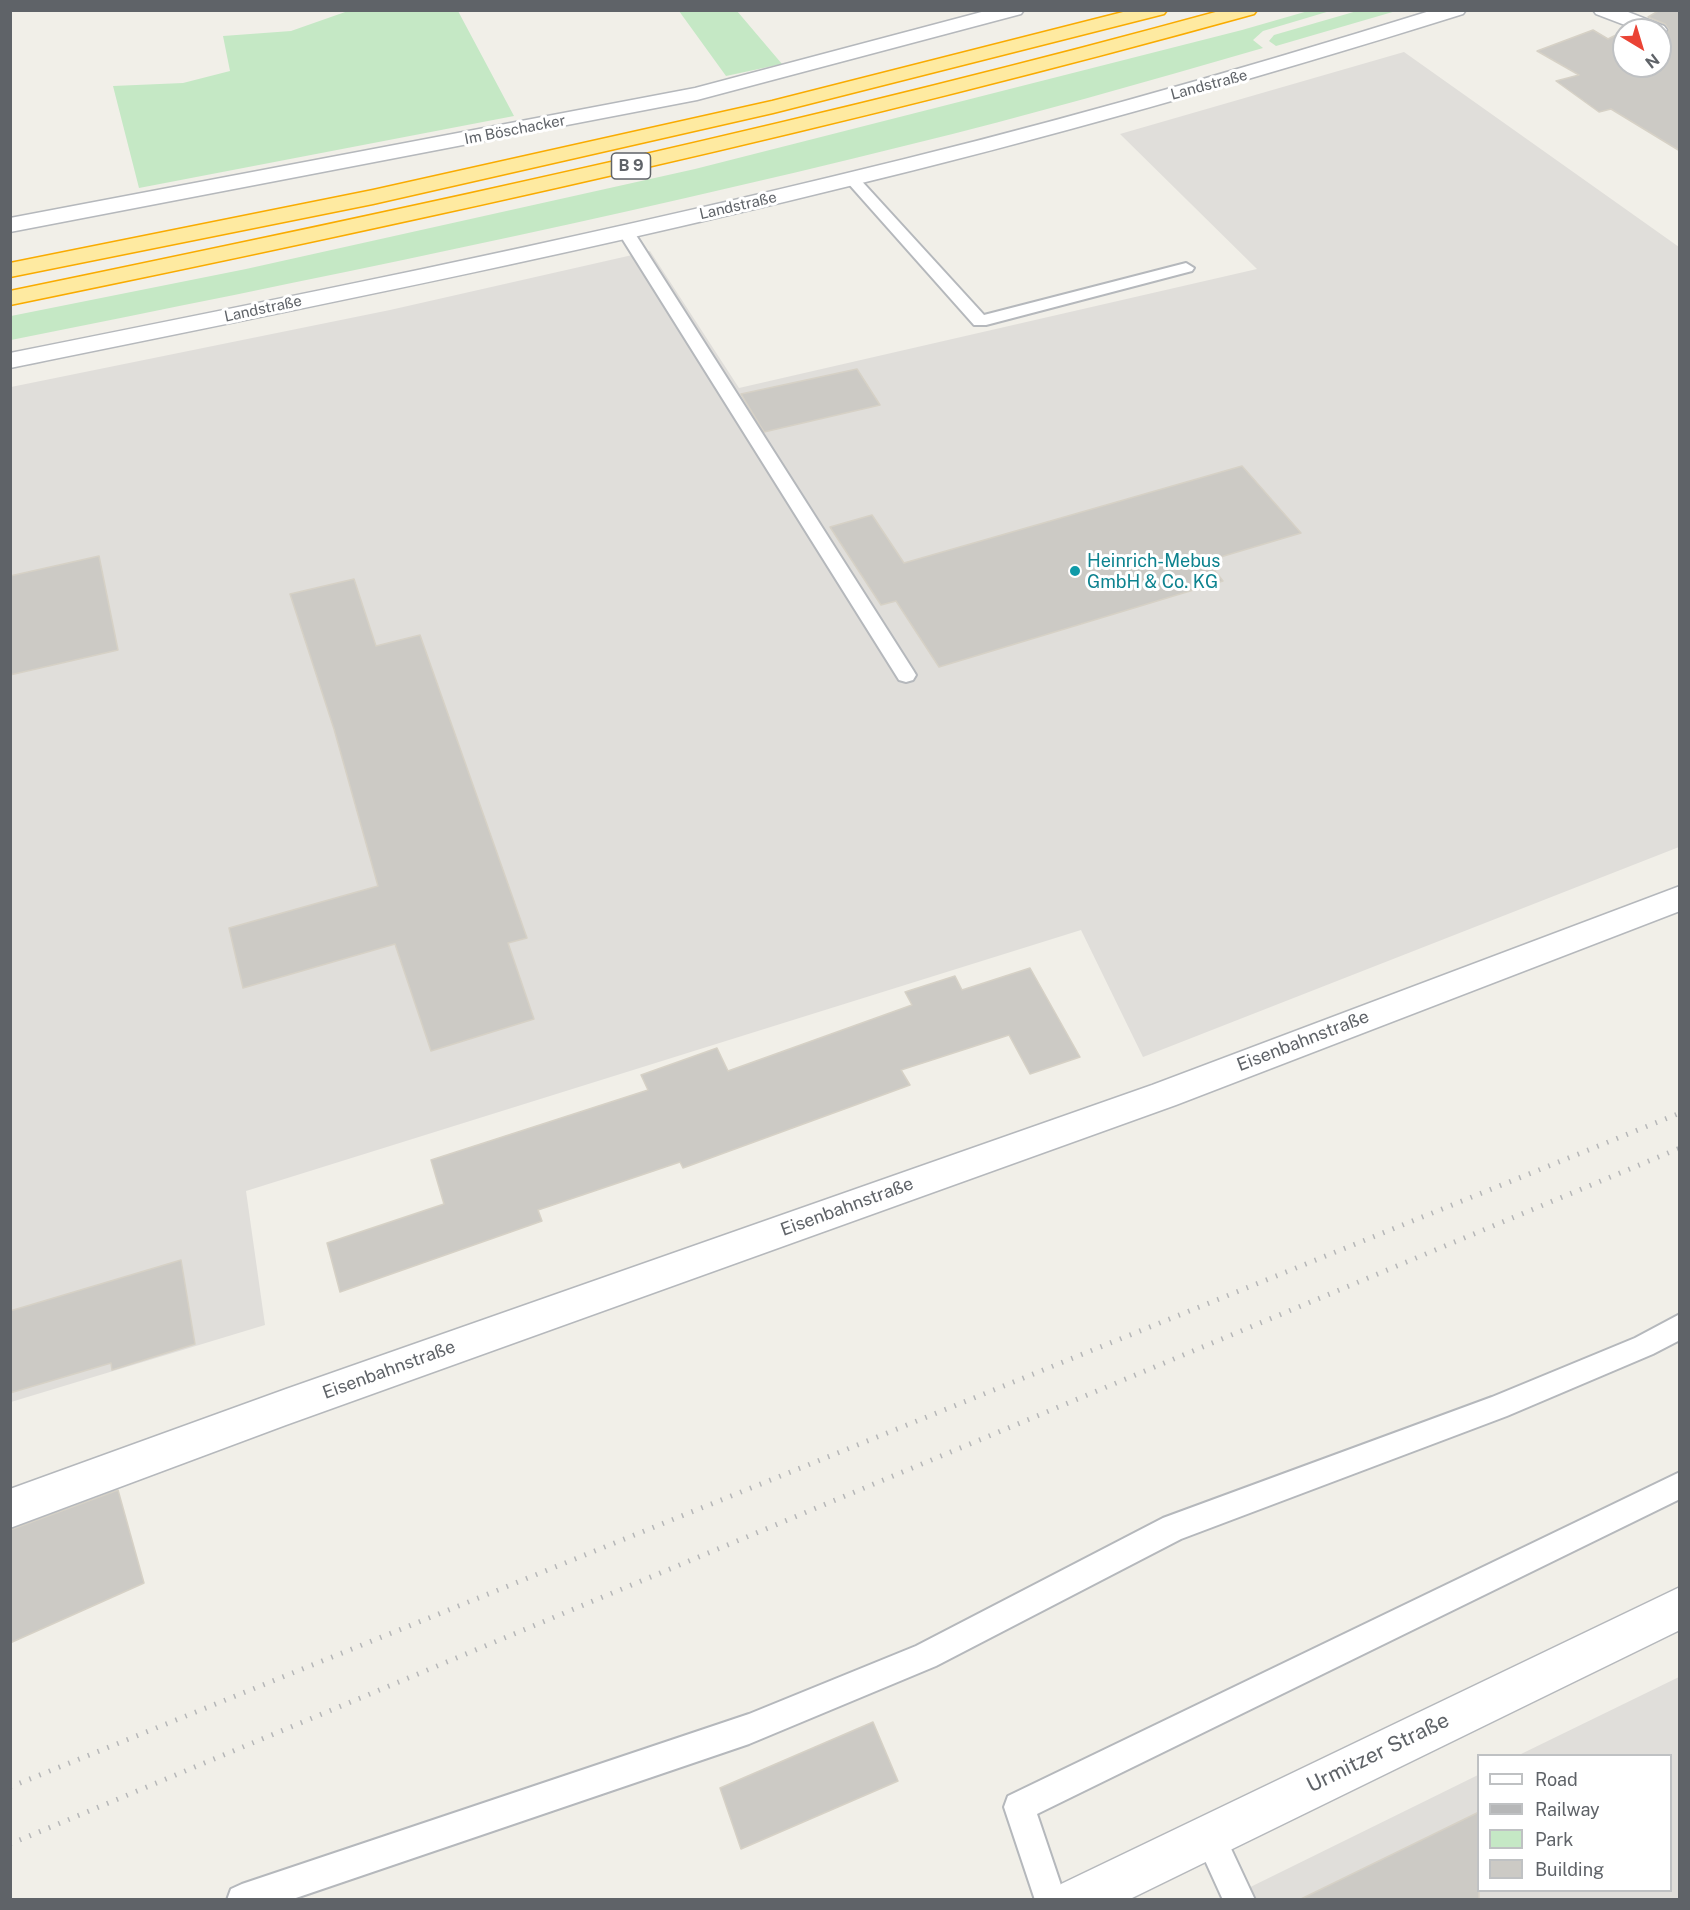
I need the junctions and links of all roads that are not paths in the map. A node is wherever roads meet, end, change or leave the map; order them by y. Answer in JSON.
{"nodes":[{"id":1,"x":1014,"y":10,"type":"edge"},
{"id":2,"x":1156,"y":10,"type":"edge"},
{"id":3,"x":1247,"y":10,"type":"edge"},
{"id":4,"x":1455,"y":10,"type":"edge"},
{"id":5,"x":1603,"y":10,"type":"edge"},
{"id":6,"x":1625,"y":18,"type":"edge"},
{"id":7,"x":852,"y":179,"type":"junction"},
{"id":8,"x":10,"y":225,"type":"edge"},
{"id":9,"x":626,"y":232,"type":"junction"},
{"id":10,"x":1186,"y":268,"type":"dead end"},
{"id":11,"x":10,"y":270,"type":"edge"},
{"id":12,"x":10,"y":298,"type":"edge"},
{"id":13,"x":10,"y":361,"type":"edge"},
{"id":14,"x":906,"y":675,"type":"dead end"},
{"id":15,"x":1680,"y":898,"type":"edge"},
{"id":16,"x":1680,"y":1326,"type":"edge"},
{"id":17,"x":1680,"y":1485,"type":"edge"},
{"id":18,"x":10,"y":1509,"type":"edge"},
{"id":19,"x":1680,"y":1608,"type":"edge"},
{"id":20,"x":1208,"y":1834,"type":"junction"},
{"id":21,"x":242,"y":1899,"type":"edge"},
{"id":22,"x":1052,"y":1899,"type":"edge"},
{"id":23,"x":1077,"y":1899,"type":"edge"},
{"id":24,"x":1240,"y":1899,"type":"edge"}],
"edges":[{"from":1,"to":8,"type":"street","name":"Im Böschacker"},
{"from":2,"to":11,"type":"highway","number":"B 9"},
{"from":3,"to":12,"type":"highway","number":"B 9"},
{"from":4,"to":7,"type":"street","name":"Landstraße"},
{"from":5,"to":6,"type":"street"},
{"from":7,"to":9,"type":"street","name":"Landstraße"},
{"from":7,"to":10,"type":"lane"},
{"from":9,"to":13,"type":"street","name":"Landstraße"},
{"from":9,"to":14,"type":"lane"},
{"from":15,"to":18,"type":"street","name":"Eisenbahnstraße"},
{"from":16,"to":21,"type":"lane"},
{"from":17,"to":22,"type":"lane"},
{"from":19,"to":20,"type":"street","name":"Urmitzer Straße"},
{"from":20,"to":23,"type":"street","name":"Urmitzer Straße"},
{"from":20,"to":24,"type":"lane"}]}
